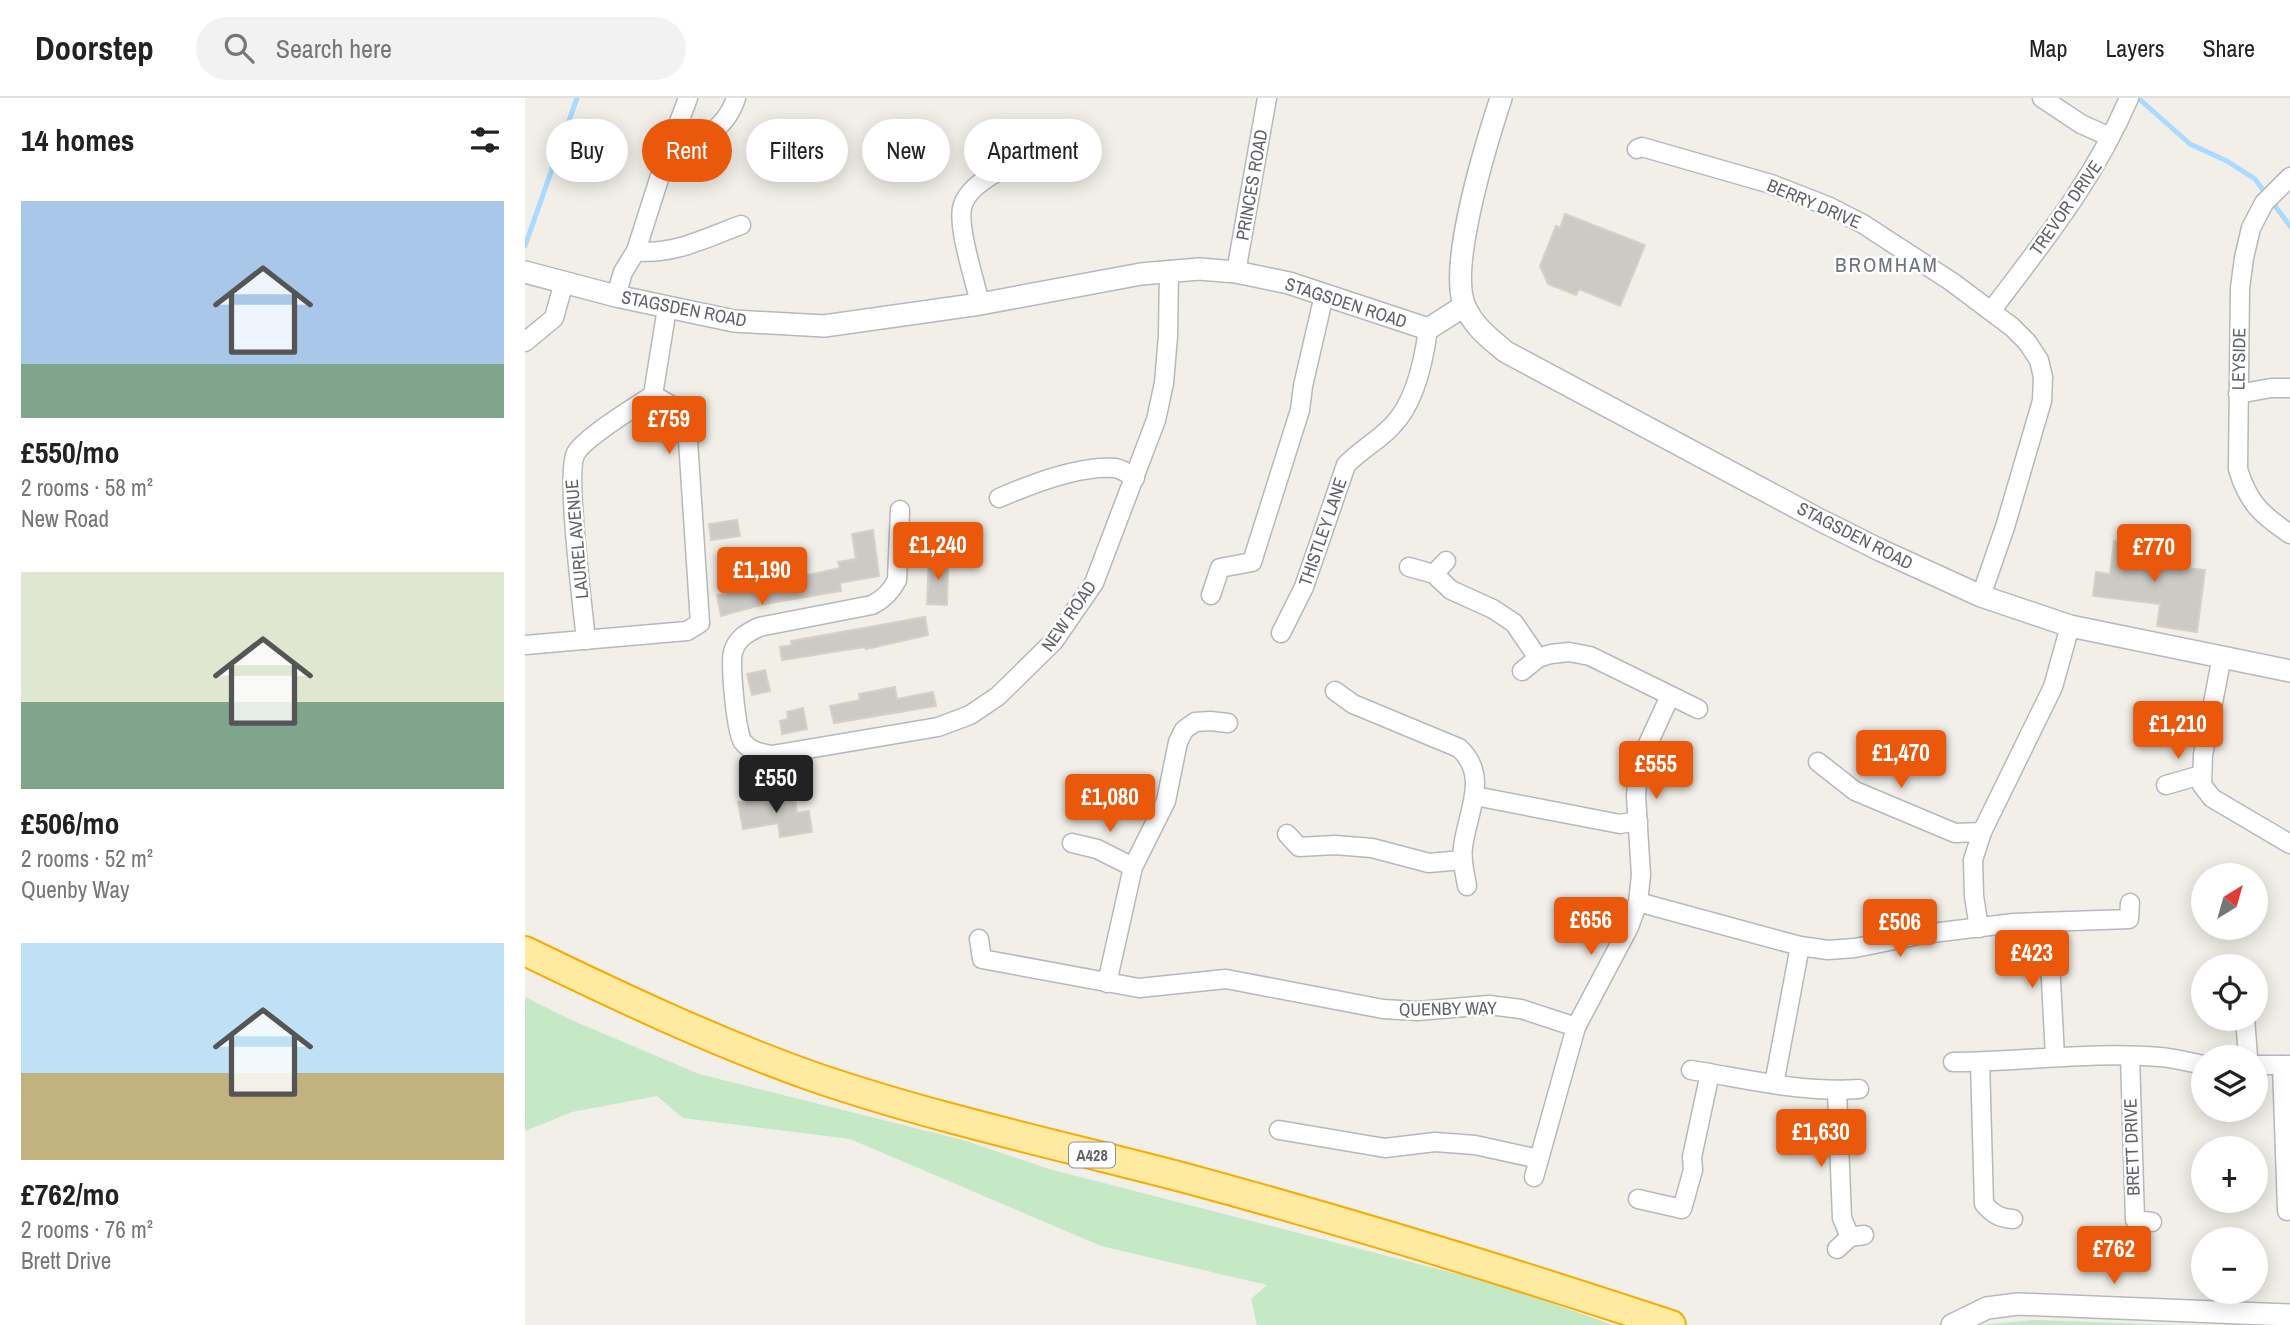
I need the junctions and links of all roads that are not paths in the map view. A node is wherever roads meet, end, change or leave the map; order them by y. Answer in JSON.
{"nodes":[{"id":1,"x":688,"y":98,"type":"edge"},
{"id":2,"x":736,"y":98,"type":"edge"},
{"id":3,"x":1267,"y":98,"type":"edge"},
{"id":4,"x":1501,"y":98,"type":"edge"},
{"id":5,"x":2042,"y":98,"type":"edge"},
{"id":6,"x":2126,"y":103,"type":"edge"},
{"id":7,"x":680,"y":119,"type":"edge"},
{"id":8,"x":725,"y":119,"type":"edge"},
{"id":9,"x":2111,"y":137,"type":"junction"},
{"id":10,"x":1637,"y":149,"type":"dead end"},
{"id":11,"x":2290,"y":177,"type":"edge"},
{"id":12,"x":658,"y":182,"type":"edge"},
{"id":13,"x":982,"y":182,"type":"edge"},
{"id":14,"x":741,"y":225,"type":"dead end"},
{"id":15,"x":636,"y":251,"type":"junction"},
{"id":16,"x":1168,"y":270,"type":"junction"},
{"id":17,"x":1236,"y":272,"type":"junction"},
{"id":18,"x":544,"y":277,"type":"edge"},
{"id":19,"x":1324,"y":295,"type":"junction"},
{"id":20,"x":616,"y":296,"type":"junction"},
{"id":21,"x":980,"y":304,"type":"junction"},
{"id":22,"x":1464,"y":306,"type":"junction"},
{"id":23,"x":667,"y":308,"type":"junction"},
{"id":24,"x":1991,"y":312,"type":"junction"},
{"id":25,"x":1428,"y":329,"type":"junction"},
{"id":26,"x":525,"y":342,"type":"edge"},
{"id":27,"x":2290,"y":388,"type":"edge"},
{"id":28,"x":2238,"y":394,"type":"junction"},
{"id":29,"x":653,"y":395,"type":"junction"},
{"id":30,"x":1135,"y":478,"type":"junction"},
{"id":31,"x":999,"y":498,"type":"dead end"},
{"id":32,"x":900,"y":510,"type":"dead end"},
{"id":33,"x":2290,"y":534,"type":"edge"},
{"id":34,"x":920,"y":543,"type":"dead end"},
{"id":35,"x":900,"y":544,"type":"junction"},
{"id":36,"x":1409,"y":567,"type":"dead end"},
{"id":37,"x":1211,"y":595,"type":"dead end"},
{"id":38,"x":1981,"y":596,"type":"junction"},
{"id":39,"x":2070,"y":626,"type":"junction"},
{"id":40,"x":1280,"y":633,"type":"dead end"},
{"id":41,"x":586,"y":640,"type":"junction"},
{"id":42,"x":525,"y":645,"type":"edge"},
{"id":43,"x":2222,"y":656,"type":"junction"},
{"id":44,"x":1538,"y":658,"type":"junction"},
{"id":45,"x":1522,"y":671,"type":"dead end"},
{"id":46,"x":2290,"y":671,"type":"edge"},
{"id":47,"x":1335,"y":691,"type":"dead end"},
{"id":48,"x":1670,"y":696,"type":"junction"},
{"id":49,"x":1698,"y":709,"type":"dead end"},
{"id":50,"x":1228,"y":723,"type":"dead end"},
{"id":51,"x":1818,"y":762,"type":"dead end"},
{"id":52,"x":2201,"y":775,"type":"junction"},
{"id":53,"x":2166,"y":785,"type":"dead end"},
{"id":54,"x":1475,"y":796,"type":"junction"},
{"id":55,"x":1638,"y":821,"type":"junction"},
{"id":56,"x":1982,"y":832,"type":"junction"},
{"id":57,"x":1287,"y":834,"type":"dead end"},
{"id":58,"x":1072,"y":843,"type":"dead end"},
{"id":59,"x":2290,"y":844,"type":"edge"},
{"id":60,"x":1462,"y":860,"type":"junction"},
{"id":61,"x":1133,"y":867,"type":"junction"},
{"id":62,"x":1467,"y":886,"type":"dead end"},
{"id":63,"x":1638,"y":902,"type":"junction"},
{"id":64,"x":2130,"y":903,"type":"dead end"},
{"id":65,"x":2048,"y":922,"type":"junction"},
{"id":66,"x":1979,"y":928,"type":"junction"},
{"id":67,"x":979,"y":939,"type":"dead end"},
{"id":68,"x":1800,"y":946,"type":"junction"},
{"id":69,"x":525,"y":951,"type":"edge"},
{"id":70,"x":1107,"y":983,"type":"junction"},
{"id":71,"x":1576,"y":1027,"type":"junction"},
{"id":72,"x":2130,"y":1056,"type":"junction"},
{"id":73,"x":2055,"y":1057,"type":"junction"},
{"id":74,"x":1953,"y":1062,"type":"dead end"},
{"id":75,"x":1980,"y":1062,"type":"junction"},
{"id":76,"x":2191,"y":1063,"type":"edge"},
{"id":77,"x":2268,"y":1065,"type":"edge"},
{"id":78,"x":2286,"y":1065,"type":"edge"},
{"id":79,"x":1691,"y":1070,"type":"dead end"},
{"id":80,"x":1710,"y":1073,"type":"junction"},
{"id":81,"x":1774,"y":1084,"type":"junction"},
{"id":82,"x":1859,"y":1089,"type":"dead end"},
{"id":83,"x":1837,"y":1091,"type":"junction"},
{"id":84,"x":1279,"y":1129,"type":"dead end"},
{"id":85,"x":1638,"y":1199,"type":"dead end"},
{"id":86,"x":2283,"y":1213,"type":"edge"},
{"id":87,"x":2013,"y":1219,"type":"dead end"},
{"id":88,"x":2152,"y":1222,"type":"dead end"},
{"id":89,"x":1850,"y":1240,"type":"dead end"},
{"id":90,"x":2290,"y":1315,"type":"edge"},
{"id":91,"x":1671,"y":1325,"type":"edge"},
{"id":92,"x":1952,"y":1325,"type":"edge"}],
"edges":[{"from":1,"to":7,"type":"street"},
{"from":2,"to":8,"type":"street"},
{"from":3,"to":17,"type":"street","name":"PRINCES ROAD"},
{"from":4,"to":22,"type":"street"},
{"from":5,"to":9,"type":"street"},
{"from":6,"to":9,"type":"street","name":"TREVOR DRIVE"},
{"from":9,"to":24,"type":"street","name":"TREVOR DRIVE"},
{"from":10,"to":24,"type":"street","name":"BERRY DRIVE"},
{"from":11,"to":28,"type":"street","name":"LEYSIDE"},
{"from":12,"to":15,"type":"street"},
{"from":13,"to":21,"type":"street"},
{"from":14,"to":15,"type":"street"},
{"from":15,"to":20,"type":"street"},
{"from":16,"to":17,"type":"street","name":"STAGSDEN ROAD"},
{"from":16,"to":21,"type":"street","name":"STAGSDEN ROAD"},
{"from":16,"to":30,"type":"street","name":"NEW ROAD"},
{"from":17,"to":19,"type":"street","name":"STAGSDEN ROAD"},
{"from":18,"to":20,"type":"street","name":"STAGSDEN ROAD"},
{"from":18,"to":26,"type":"street"},
{"from":19,"to":25,"type":"street","name":"STAGSDEN ROAD"},
{"from":19,"to":37,"type":"street"},
{"from":20,"to":23,"type":"street","name":"STAGSDEN ROAD"},
{"from":21,"to":23,"type":"street","name":"STAGSDEN ROAD"},
{"from":22,"to":25,"type":"street","name":"STAGSDEN ROAD"},
{"from":22,"to":38,"type":"street","name":"STAGSDEN ROAD"},
{"from":23,"to":29,"type":"street"},
{"from":24,"to":38,"type":"street","name":"BERRY DRIVE"},
{"from":25,"to":40,"type":"street","name":"THISTLEY LANE"},
{"from":27,"to":28,"type":"street"},
{"from":28,"to":33,"type":"street","name":"LEYSIDE"},
{"from":29,"to":41,"type":"street","name":"LAUREL AVENUE"},
{"from":29,"to":41,"type":"street"},
{"from":30,"to":31,"type":"street"},
{"from":30,"to":35,"type":"street","name":"NEW ROAD"},
{"from":32,"to":35,"type":"street"},
{"from":34,"to":35,"type":"street"},
{"from":36,"to":44,"type":"street"},
{"from":38,"to":39,"type":"street","name":"STAGSDEN ROAD"},
{"from":39,"to":43,"type":"street","name":"STAGSDEN ROAD"},
{"from":39,"to":56,"type":"street"},
{"from":41,"to":42,"type":"street"},
{"from":43,"to":46,"type":"street","name":"STAGSDEN ROAD"},
{"from":43,"to":52,"type":"street"},
{"from":44,"to":45,"type":"street"},
{"from":44,"to":48,"type":"street"},
{"from":47,"to":54,"type":"street"},
{"from":48,"to":49,"type":"street"},
{"from":48,"to":55,"type":"street"},
{"from":50,"to":61,"type":"street"},
{"from":51,"to":56,"type":"street"},
{"from":52,"to":53,"type":"street"},
{"from":52,"to":59,"type":"street"},
{"from":54,"to":55,"type":"street"},
{"from":54,"to":60,"type":"street"},
{"from":55,"to":63,"type":"street"},
{"from":56,"to":66,"type":"street"},
{"from":57,"to":60,"type":"street"},
{"from":58,"to":61,"type":"street"},
{"from":60,"to":62,"type":"street"},
{"from":61,"to":70,"type":"street"},
{"from":63,"to":68,"type":"street"},
{"from":63,"to":71,"type":"street"},
{"from":64,"to":65,"type":"street"},
{"from":65,"to":66,"type":"street"},
{"from":65,"to":73,"type":"street"},
{"from":66,"to":68,"type":"street"},
{"from":67,"to":70,"type":"street","name":"QUENBY WAY"},
{"from":68,"to":81,"type":"street"},
{"from":69,"to":91,"type":"highway","number":"A428"},
{"from":70,"to":71,"type":"street","name":"QUENBY WAY"},
{"from":71,"to":84,"type":"street"},
{"from":72,"to":73,"type":"street"},
{"from":72,"to":76,"type":"street"},
{"from":72,"to":88,"type":"street","name":"BRETT DRIVE"},
{"from":73,"to":75,"type":"street"},
{"from":74,"to":75,"type":"street"},
{"from":75,"to":87,"type":"street"},
{"from":77,"to":78,"type":"street"},
{"from":78,"to":86,"type":"street"},
{"from":79,"to":80,"type":"street"},
{"from":80,"to":81,"type":"street"},
{"from":80,"to":85,"type":"street"},
{"from":81,"to":83,"type":"street"},
{"from":82,"to":83,"type":"street"},
{"from":83,"to":89,"type":"street"},
{"from":90,"to":92,"type":"street"}]}
